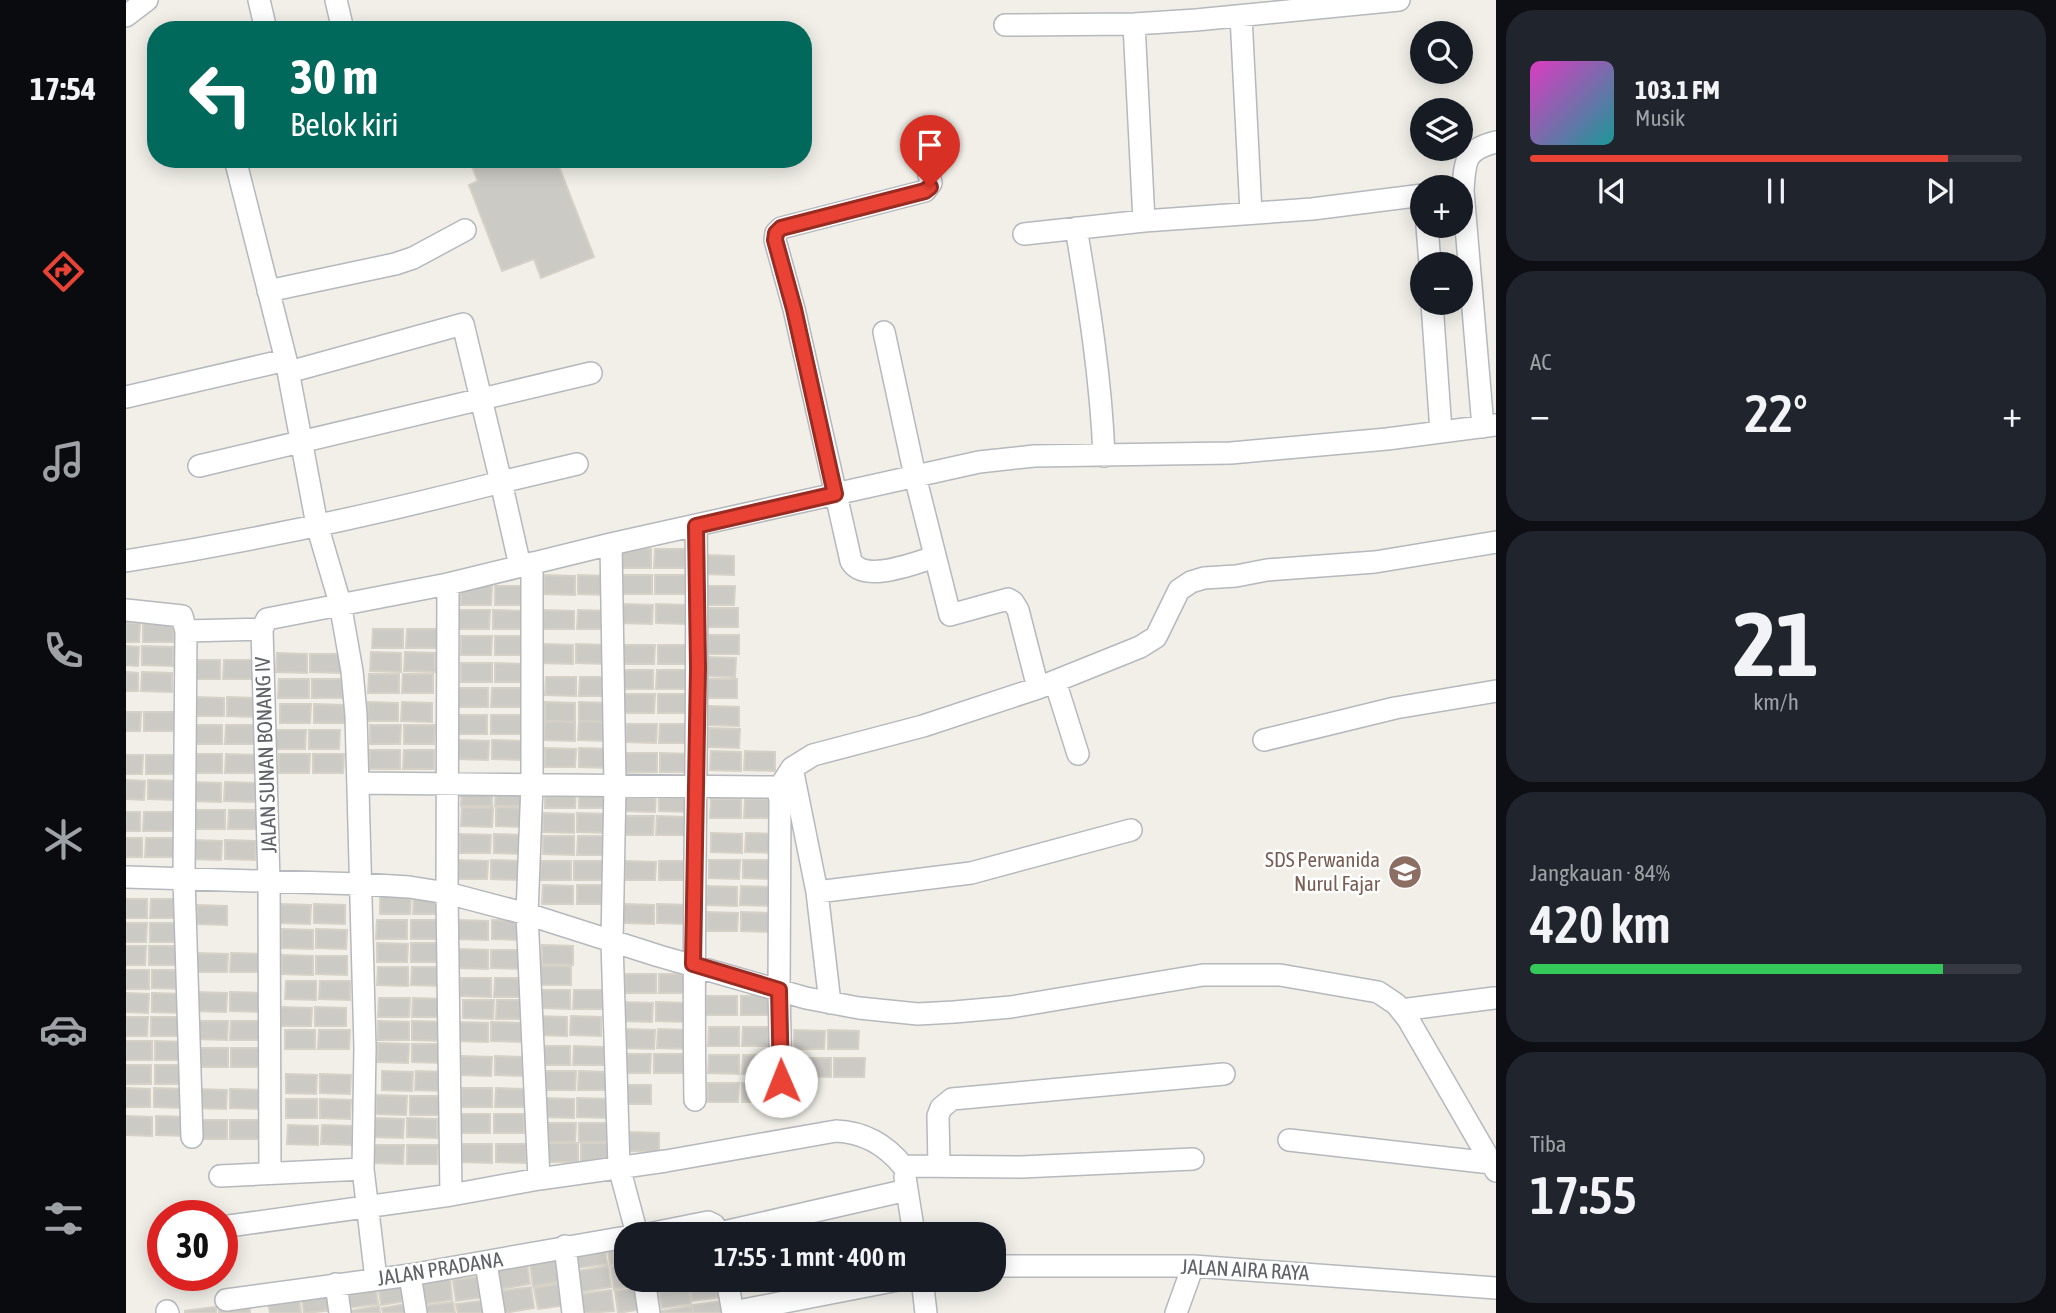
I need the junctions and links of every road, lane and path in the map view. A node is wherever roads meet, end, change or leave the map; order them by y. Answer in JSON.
{"nodes":[{"id":1,"x":147,"y":0,"type":"edge"},
{"id":2,"x":259,"y":0,"type":"edge"},
{"id":3,"x":336,"y":0,"type":"edge"},
{"id":4,"x":1399,"y":0,"type":"edge"},
{"id":5,"x":126,"y":16,"type":"edge"},
{"id":6,"x":1241,"y":16,"type":"junction"},
{"id":7,"x":264,"y":21,"type":"edge"},
{"id":8,"x":340,"y":21,"type":"edge"},
{"id":9,"x":1134,"y":24,"type":"junction"},
{"id":10,"x":1005,"y":25,"type":"dead end"},
{"id":11,"x":1496,"y":142,"type":"edge"},
{"id":12,"x":927,"y":166,"type":"dead end"},
{"id":13,"x":237,"y":168,"type":"edge"},
{"id":14,"x":1465,"y":175,"type":"edge"},
{"id":15,"x":1410,"y":197,"type":"edge"},
{"id":16,"x":1251,"y":213,"type":"junction"},
{"id":17,"x":1144,"y":221,"type":"junction"},
{"id":18,"x":1076,"y":228,"type":"junction"},
{"id":19,"x":466,"y":230,"type":"dead end"},
{"id":20,"x":1024,"y":234,"type":"dead end"},
{"id":21,"x":1468,"y":238,"type":"edge"},
{"id":22,"x":268,"y":291,"type":"junction"},
{"id":23,"x":1433,"y":315,"type":"edge"},
{"id":24,"x":884,"y":332,"type":"dead end"},
{"id":25,"x":288,"y":366,"type":"junction"},
{"id":26,"x":591,"y":373,"type":"dead end"},
{"id":27,"x":126,"y":397,"type":"edge"},
{"id":28,"x":483,"y":399,"type":"junction"},
{"id":29,"x":1490,"y":426,"type":"edge"},
{"id":30,"x":1441,"y":432,"type":"junction"},
{"id":31,"x":301,"y":443,"type":"junction"},
{"id":32,"x":1104,"y":456,"type":"junction"},
{"id":33,"x":577,"y":464,"type":"dead end"},
{"id":34,"x":199,"y":466,"type":"dead end"},
{"id":35,"x":915,"y":476,"type":"junction"},
{"id":36,"x":501,"y":482,"type":"junction"},
{"id":37,"x":835,"y":494,"type":"junction"},
{"id":38,"x":317,"y":525,"type":"junction"},
{"id":39,"x":696,"y":526,"type":"junction"},
{"id":40,"x":1496,"y":541,"type":"edge"},
{"id":41,"x":611,"y":544,"type":"junction"},
{"id":42,"x":935,"y":557,"type":"junction"},
{"id":43,"x":126,"y":561,"type":"edge"},
{"id":44,"x":526,"y":564,"type":"junction"},
{"id":45,"x":449,"y":584,"type":"junction"},
{"id":46,"x":340,"y":603,"type":"junction"},
{"id":47,"x":126,"y":610,"type":"edge"},
{"id":48,"x":262,"y":629,"type":"junction"},
{"id":49,"x":186,"y":631,"type":"junction"},
{"id":50,"x":1047,"y":685,"type":"junction"},
{"id":51,"x":1496,"y":691,"type":"edge"},
{"id":52,"x":1264,"y":740,"type":"dead end"},
{"id":53,"x":1078,"y":754,"type":"dead end"},
{"id":54,"x":792,"y":768,"type":"junction"},
{"id":55,"x":358,"y":783,"type":"junction"},
{"id":56,"x":448,"y":784,"type":"junction"},
{"id":57,"x":532,"y":784,"type":"junction"},
{"id":58,"x":615,"y":785,"type":"junction"},
{"id":59,"x":696,"y":786,"type":"junction"},
{"id":60,"x":778,"y":790,"type":"junction"},
{"id":61,"x":1131,"y":830,"type":"dead end"},
{"id":62,"x":126,"y":877,"type":"edge"},
{"id":63,"x":184,"y":878,"type":"junction"},
{"id":64,"x":269,"y":881,"type":"junction"},
{"id":65,"x":360,"y":884,"type":"junction"},
{"id":66,"x":817,"y":892,"type":"junction"},
{"id":67,"x":447,"y":893,"type":"junction"},
{"id":68,"x":527,"y":914,"type":"junction"},
{"id":69,"x":612,"y":942,"type":"junction"},
{"id":70,"x":693,"y":964,"type":"junction"},
{"id":71,"x":779,"y":990,"type":"junction"},
{"id":72,"x":1494,"y":998,"type":"dead end"},
{"id":73,"x":830,"y":1003,"type":"junction"},
{"id":74,"x":1401,"y":1010,"type":"junction"},
{"id":75,"x":1224,"y":1074,"type":"dead end"},
{"id":76,"x":781,"y":1081,"type":"dead end"},
{"id":77,"x":695,"y":1100,"type":"dead end"},
{"id":78,"x":192,"y":1137,"type":"dead end"},
{"id":79,"x":1289,"y":1140,"type":"dead end"},
{"id":80,"x":1193,"y":1159,"type":"dead end"},
{"id":81,"x":903,"y":1166,"type":"junction"},
{"id":82,"x":939,"y":1166,"type":"junction"},
{"id":83,"x":619,"y":1167,"type":"junction"},
{"id":84,"x":1493,"y":1167,"type":"edge"},
{"id":85,"x":363,"y":1169,"type":"junction"},
{"id":86,"x":270,"y":1173,"type":"junction"},
{"id":87,"x":220,"y":1176,"type":"dead end"},
{"id":88,"x":539,"y":1179,"type":"junction"},
{"id":89,"x":907,"y":1190,"type":"junction"},
{"id":90,"x":451,"y":1195,"type":"junction"},
{"id":91,"x":368,"y":1205,"type":"junction"},
{"id":92,"x":634,"y":1222,"type":"edge"},
{"id":93,"x":770,"y":1222,"type":"edge"},
{"id":94,"x":912,"y":1222,"type":"edge"},
{"id":95,"x":238,"y":1225,"type":"edge"},
{"id":96,"x":614,"y":1239,"type":"edge"},
{"id":97,"x":565,"y":1246,"type":"junction"},
{"id":98,"x":486,"y":1263,"type":"junction"},
{"id":99,"x":1006,"y":1266,"type":"edge"},
{"id":100,"x":1193,"y":1266,"type":"junction"},
{"id":101,"x":410,"y":1276,"type":"junction"},
{"id":102,"x":376,"y":1279,"type":"junction"},
{"id":103,"x":336,"y":1284,"type":"junction"},
{"id":104,"x":1496,"y":1288,"type":"edge"},
{"id":105,"x":647,"y":1292,"type":"edge"},
{"id":106,"x":729,"y":1292,"type":"edge"},
{"id":107,"x":838,"y":1292,"type":"edge"},
{"id":108,"x":924,"y":1292,"type":"edge"},
{"id":109,"x":226,"y":1300,"type":"dead end"},
{"id":110,"x":254,"y":1305,"type":"edge"},
{"id":111,"x":340,"y":1313,"type":"edge"},
{"id":112,"x":416,"y":1313,"type":"edge"},
{"id":113,"x":494,"y":1313,"type":"edge"},
{"id":114,"x":573,"y":1313,"type":"edge"},
{"id":115,"x":649,"y":1313,"type":"edge"},
{"id":116,"x":733,"y":1313,"type":"edge"},
{"id":117,"x":926,"y":1313,"type":"edge"},
{"id":118,"x":1176,"y":1313,"type":"edge"}],
"edges":[{"from":1,"to":5,"type":"street"},
{"from":2,"to":7,"type":"street"},
{"from":3,"to":8,"type":"street"},
{"from":4,"to":6,"type":"street"},
{"from":6,"to":9,"type":"street"},
{"from":6,"to":16,"type":"street"},
{"from":9,"to":10,"type":"street"},
{"from":9,"to":17,"type":"street"},
{"from":11,"to":14,"type":"street"},
{"from":12,"to":37,"type":"street"},
{"from":13,"to":22,"type":"street"},
{"from":15,"to":16,"type":"street"},
{"from":16,"to":17,"type":"street"},
{"from":17,"to":18,"type":"street"},
{"from":18,"to":20,"type":"street"},
{"from":18,"to":32,"type":"street"},
{"from":19,"to":22,"type":"street"},
{"from":21,"to":29,"type":"street"},
{"from":22,"to":25,"type":"street"},
{"from":23,"to":30,"type":"street"},
{"from":24,"to":35,"type":"street"},
{"from":25,"to":27,"type":"street"},
{"from":25,"to":28,"type":"street"},
{"from":25,"to":31,"type":"street"},
{"from":26,"to":28,"type":"street"},
{"from":28,"to":31,"type":"street"},
{"from":28,"to":36,"type":"street"},
{"from":29,"to":30,"type":"street"},
{"from":30,"to":32,"type":"street"},
{"from":31,"to":34,"type":"street"},
{"from":31,"to":38,"type":"street"},
{"from":32,"to":35,"type":"street"},
{"from":33,"to":36,"type":"street"},
{"from":35,"to":37,"type":"street"},
{"from":35,"to":42,"type":"street"},
{"from":36,"to":38,"type":"street"},
{"from":36,"to":44,"type":"street"},
{"from":37,"to":39,"type":"street"},
{"from":37,"to":42,"type":"street"},
{"from":38,"to":43,"type":"street"},
{"from":38,"to":46,"type":"street"},
{"from":39,"to":41,"type":"street"},
{"from":39,"to":59,"type":"street"},
{"from":40,"to":50,"type":"street"},
{"from":41,"to":44,"type":"street"},
{"from":41,"to":58,"type":"street"},
{"from":42,"to":50,"type":"street"},
{"from":44,"to":45,"type":"street"},
{"from":44,"to":57,"type":"street"},
{"from":45,"to":46,"type":"street"},
{"from":45,"to":56,"type":"street"},
{"from":46,"to":48,"type":"street"},
{"from":46,"to":55,"type":"street"},
{"from":47,"to":49,"type":"street"},
{"from":48,"to":49,"type":"street"},
{"from":48,"to":64,"type":"street","name":"JALAN SUNAN BONANG IV"},
{"from":49,"to":63,"type":"street"},
{"from":50,"to":53,"type":"street"},
{"from":50,"to":54,"type":"street"},
{"from":51,"to":52,"type":"street"},
{"from":54,"to":60,"type":"street"},
{"from":54,"to":66,"type":"street"},
{"from":55,"to":56,"type":"street"},
{"from":55,"to":65,"type":"street"},
{"from":56,"to":57,"type":"street"},
{"from":56,"to":67,"type":"street"},
{"from":57,"to":58,"type":"street"},
{"from":57,"to":68,"type":"street"},
{"from":58,"to":59,"type":"street"},
{"from":58,"to":69,"type":"street"},
{"from":59,"to":60,"type":"street"},
{"from":59,"to":70,"type":"street"},
{"from":60,"to":71,"type":"street"},
{"from":61,"to":66,"type":"street"},
{"from":62,"to":63,"type":"street"},
{"from":63,"to":64,"type":"street"},
{"from":63,"to":78,"type":"street"},
{"from":64,"to":65,"type":"street"},
{"from":64,"to":86,"type":"street","name":"JALAN SUNAN BONANG IV"},
{"from":65,"to":67,"type":"street"},
{"from":65,"to":85,"type":"street"},
{"from":66,"to":73,"type":"street"},
{"from":67,"to":68,"type":"street"},
{"from":67,"to":90,"type":"street"},
{"from":68,"to":69,"type":"street"},
{"from":68,"to":88,"type":"street"},
{"from":69,"to":70,"type":"street"},
{"from":69,"to":83,"type":"street"},
{"from":70,"to":71,"type":"street"},
{"from":70,"to":77,"type":"street"},
{"from":71,"to":73,"type":"street"},
{"from":71,"to":76,"type":"street"},
{"from":72,"to":74,"type":"street"},
{"from":73,"to":74,"type":"street"},
{"from":74,"to":84,"type":"street"},
{"from":75,"to":82,"type":"street"},
{"from":79,"to":84,"type":"street"},
{"from":80,"to":82,"type":"street"},
{"from":81,"to":82,"type":"street"},
{"from":81,"to":83,"type":"street"},
{"from":81,"to":89,"type":"street"},
{"from":83,"to":88,"type":"street"},
{"from":83,"to":92,"type":"street"},
{"from":85,"to":86,"type":"street"},
{"from":85,"to":91,"type":"street"},
{"from":86,"to":87,"type":"street"},
{"from":88,"to":90,"type":"street"},
{"from":89,"to":93,"type":"street"},
{"from":89,"to":94,"type":"street"},
{"from":90,"to":91,"type":"street"},
{"from":91,"to":95,"type":"street"},
{"from":91,"to":102,"type":"street"},
{"from":96,"to":97,"type":"street","name":"JALAN PRADANA"},
{"from":97,"to":98,"type":"street","name":"JALAN PRADANA"},
{"from":97,"to":114,"type":"street"},
{"from":98,"to":101,"type":"street","name":"JALAN PRADANA"},
{"from":98,"to":113,"type":"street"},
{"from":99,"to":100,"type":"street","name":"JALAN AIRA RAYA"},
{"from":100,"to":104,"type":"street","name":"JALAN AIRA RAYA"},
{"from":100,"to":118,"type":"street"},
{"from":101,"to":102,"type":"street","name":"JALAN PRADANA"},
{"from":101,"to":112,"type":"street"},
{"from":102,"to":103,"type":"street","name":"JALAN PRADANA"},
{"from":103,"to":110,"type":"street","name":"JALAN PRADANA"},
{"from":103,"to":111,"type":"street"},
{"from":105,"to":115,"type":"street"},
{"from":106,"to":116,"type":"street"},
{"from":107,"to":116,"type":"street"},
{"from":108,"to":117,"type":"street"},
{"from":109,"to":110,"type":"street","name":"JALAN PRADANA"}]}
